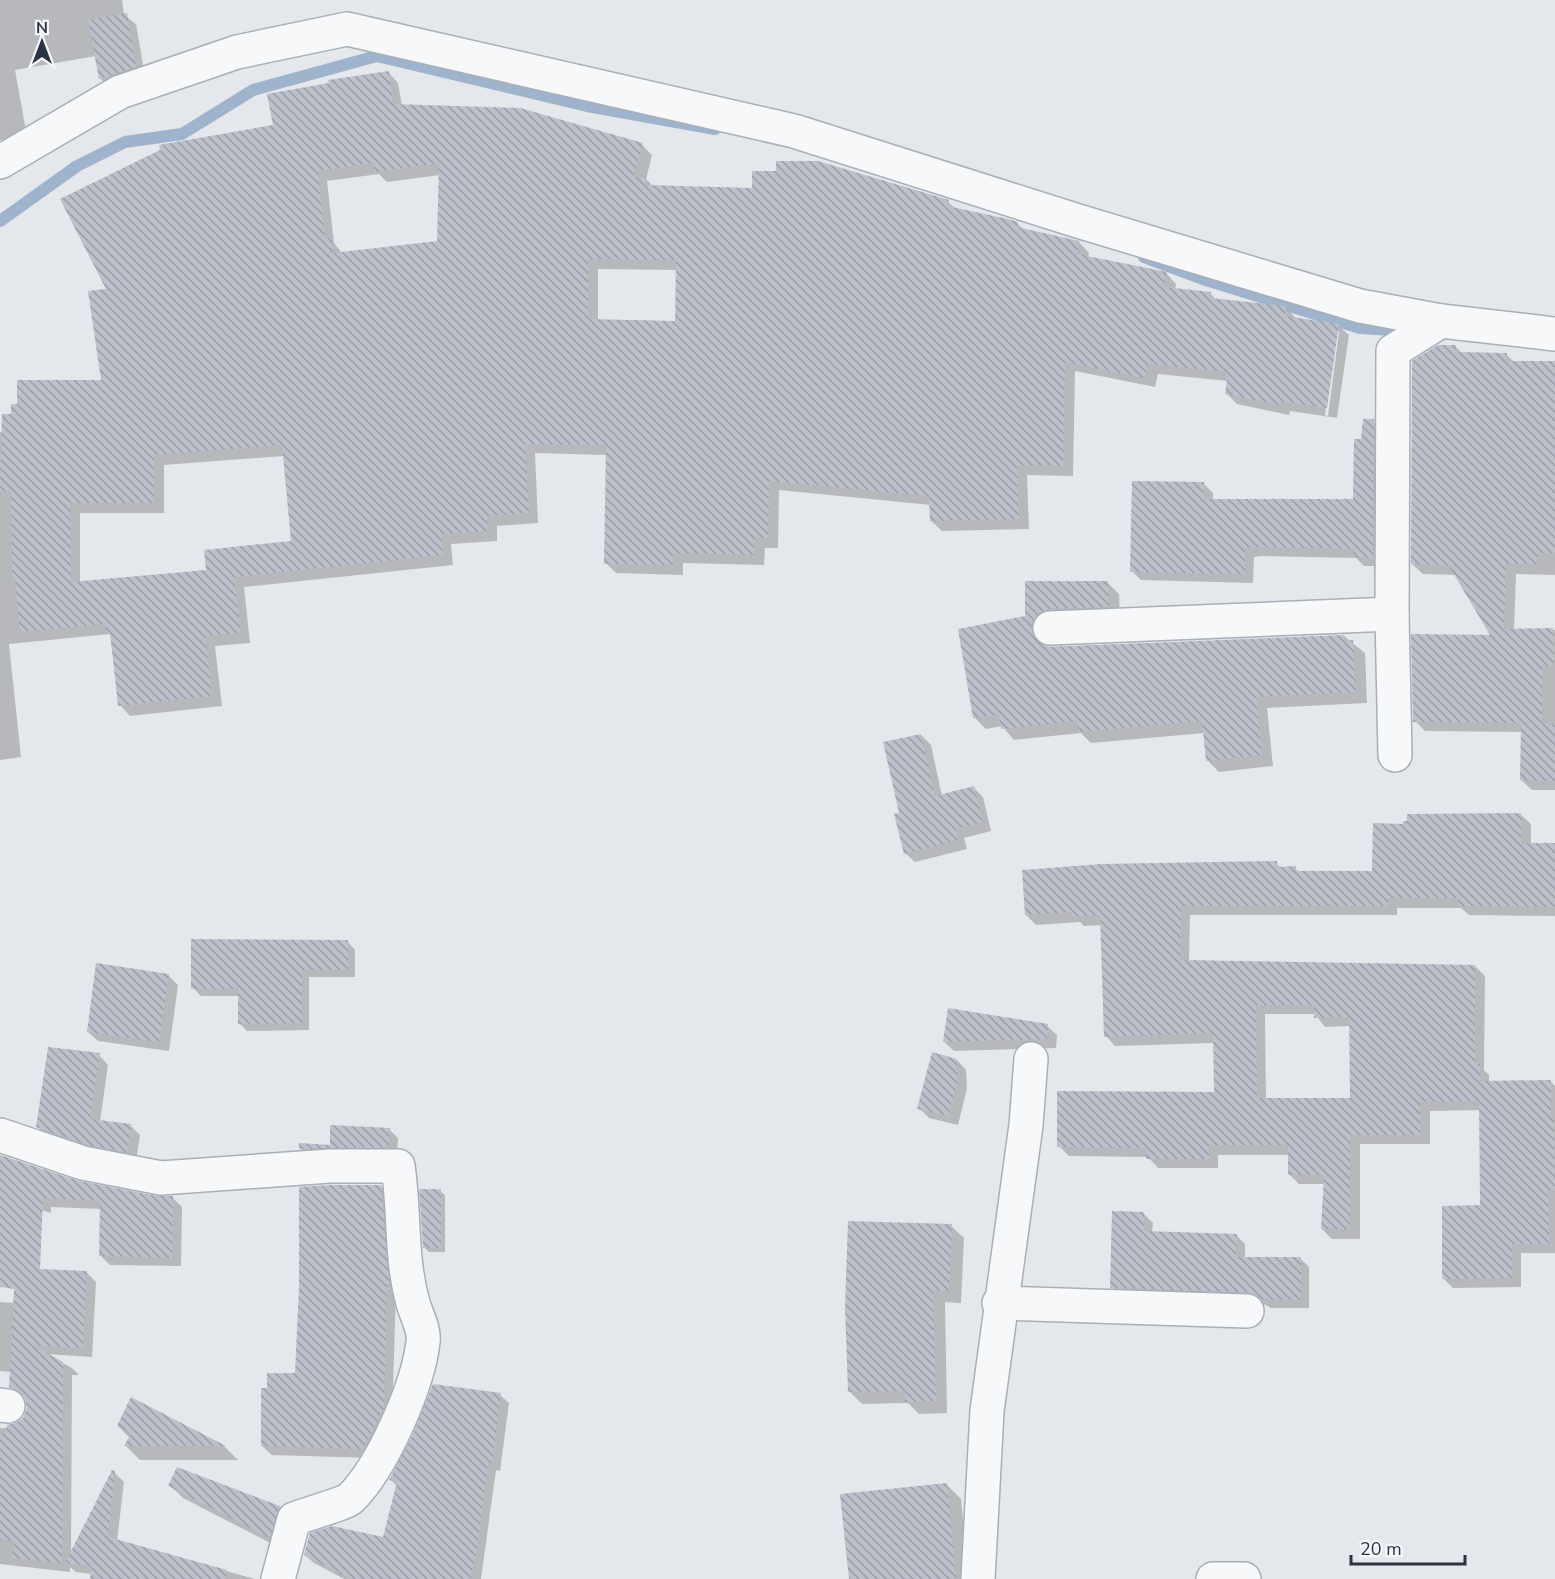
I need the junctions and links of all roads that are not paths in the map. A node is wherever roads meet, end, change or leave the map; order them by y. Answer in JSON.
{"nodes":[{"id":1,"x":0,"y":162,"type":"edge"},
{"id":2,"x":1441,"y":321,"type":"junction"},
{"id":3,"x":1555,"y":334,"type":"edge"},
{"id":4,"x":1392,"y":614,"type":"junction"},
{"id":5,"x":1050,"y":628,"type":"dead end"},
{"id":6,"x":1395,"y":755,"type":"dead end"},
{"id":7,"x":1031,"y":1059,"type":"dead end"},
{"id":8,"x":0,"y":1135,"type":"edge"},
{"id":9,"x":999,"y":1303,"type":"junction"},
{"id":10,"x":1247,"y":1311,"type":"dead end"},
{"id":11,"x":278,"y":1579,"type":"edge"},
{"id":12,"x":978,"y":1579,"type":"edge"},
{"id":13,"x":1213,"y":1579,"type":"edge"},
{"id":14,"x":1244,"y":1579,"type":"edge"}],
"edges":[{"from":1,"to":2,"type":"street"},
{"from":2,"to":3,"type":"street"},
{"from":2,"to":4,"type":"street"},
{"from":4,"to":5,"type":"street"},
{"from":4,"to":6,"type":"street"},
{"from":7,"to":9,"type":"street"},
{"from":8,"to":11,"type":"street"},
{"from":9,"to":10,"type":"street"},
{"from":9,"to":12,"type":"street"},
{"from":13,"to":14,"type":"street"}]}
